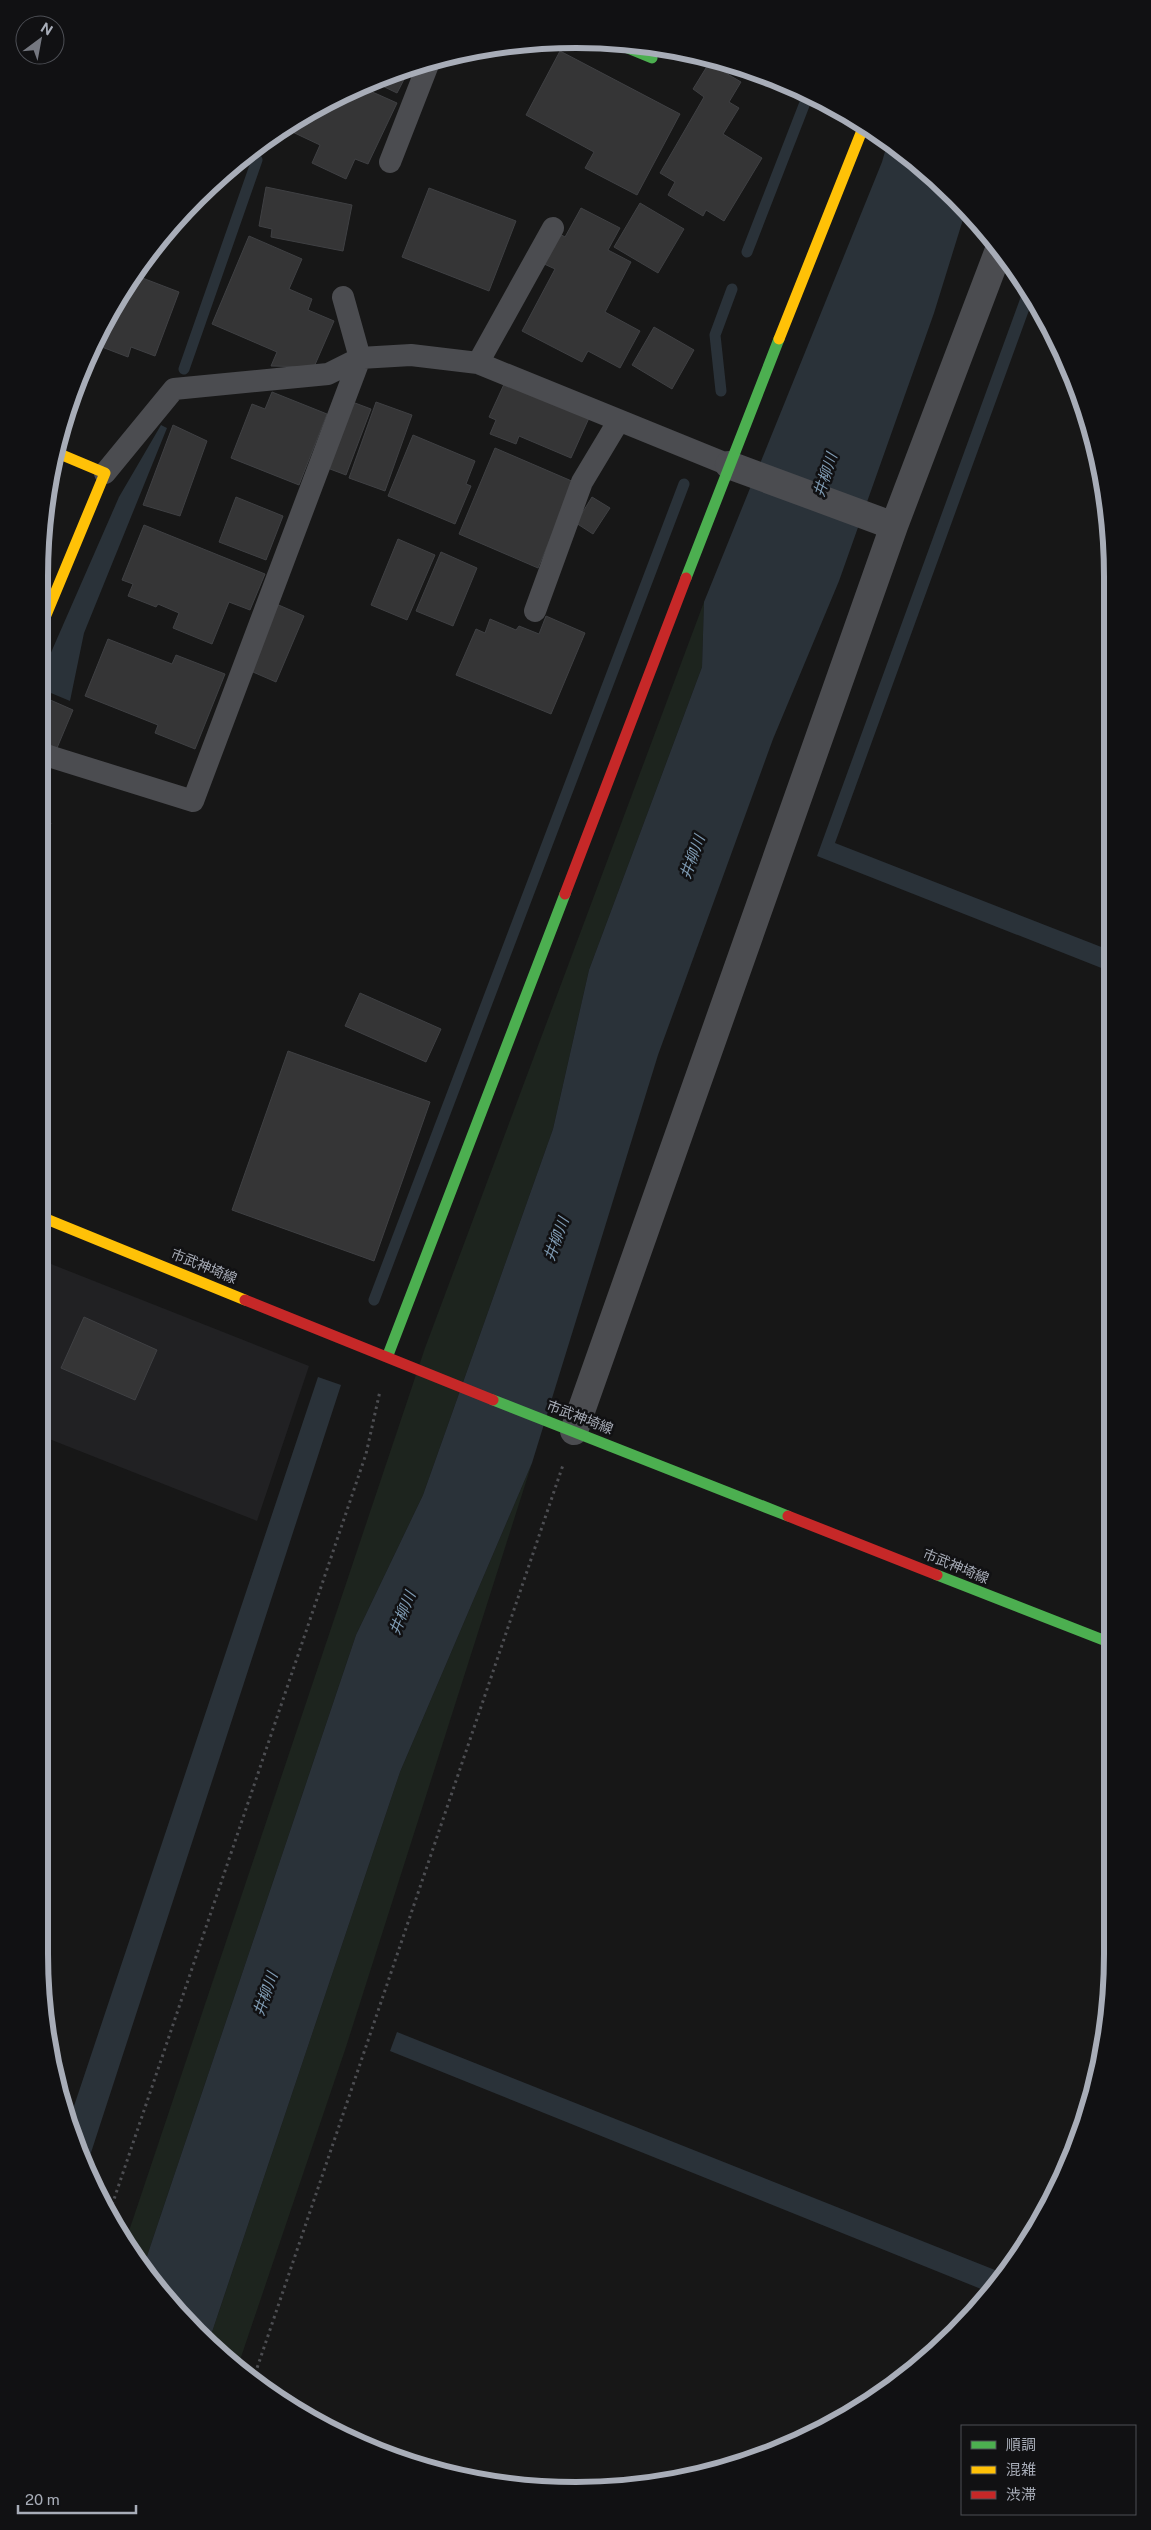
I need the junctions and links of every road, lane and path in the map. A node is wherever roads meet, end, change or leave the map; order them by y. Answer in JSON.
{"nodes":[{"id":1,"x":636,"y":51,"type":"edge"},
{"id":2,"x":652,"y":58,"type":"dead end"},
{"id":3,"x":426,"y":69,"type":"edge"},
{"id":4,"x":861,"y":133,"type":"dead end"},
{"id":5,"x":390,"y":162,"type":"dead end"},
{"id":6,"x":553,"y":228,"type":"dead end"},
{"id":7,"x":996,"y":257,"type":"edge"},
{"id":8,"x":343,"y":297,"type":"dead end"},
{"id":9,"x":360,"y":358,"type":"junction"},
{"id":10,"x":478,"y":363,"type":"junction"},
{"id":11,"x":618,"y":422,"type":"junction"},
{"id":12,"x":62,"y":455,"type":"edge"},
{"id":13,"x":730,"y":465,"type":"junction"},
{"id":14,"x":105,"y":473,"type":"junction"},
{"id":15,"x":894,"y":526,"type":"junction"},
{"id":16,"x":48,"y":610,"type":"edge"},
{"id":17,"x":535,"y":610,"type":"dead end"},
{"id":18,"x":48,"y":756,"type":"edge"},
{"id":19,"x":48,"y":1220,"type":"edge"},
{"id":20,"x":388,"y":1355,"type":"junction"},
{"id":21,"x":568,"y":1429,"type":"junction"},
{"id":22,"x":1104,"y":1640,"type":"edge"},
{"id":23,"x":112,"y":2206,"type":"edge"},
{"id":24,"x":255,"y":2374,"type":"edge"}],
"edges":[{"from":1,"to":2,"type":"street"},
{"from":3,"to":5,"type":"lane"},
{"from":4,"to":13,"type":"street"},
{"from":6,"to":10,"type":"lane"},
{"from":7,"to":15,"type":"street"},
{"from":8,"to":9,"type":"lane"},
{"from":9,"to":10,"type":"lane"},
{"from":9,"to":14,"type":"lane"},
{"from":9,"to":18,"type":"lane"},
{"from":10,"to":11,"type":"lane"},
{"from":11,"to":13,"type":"lane"},
{"from":11,"to":17,"type":"lane"},
{"from":12,"to":14,"type":"street"},
{"from":13,"to":15,"type":"street"},
{"from":13,"to":20,"type":"street"},
{"from":14,"to":16,"type":"street"},
{"from":15,"to":21,"type":"street"},
{"from":19,"to":20,"type":"street","name":"市武神埼線"},
{"from":20,"to":21,"type":"street","name":"市武神埼線"},
{"from":20,"to":23,"type":"path"},
{"from":21,"to":22,"type":"street","name":"市武神埼線"},
{"from":21,"to":24,"type":"path"}]}
